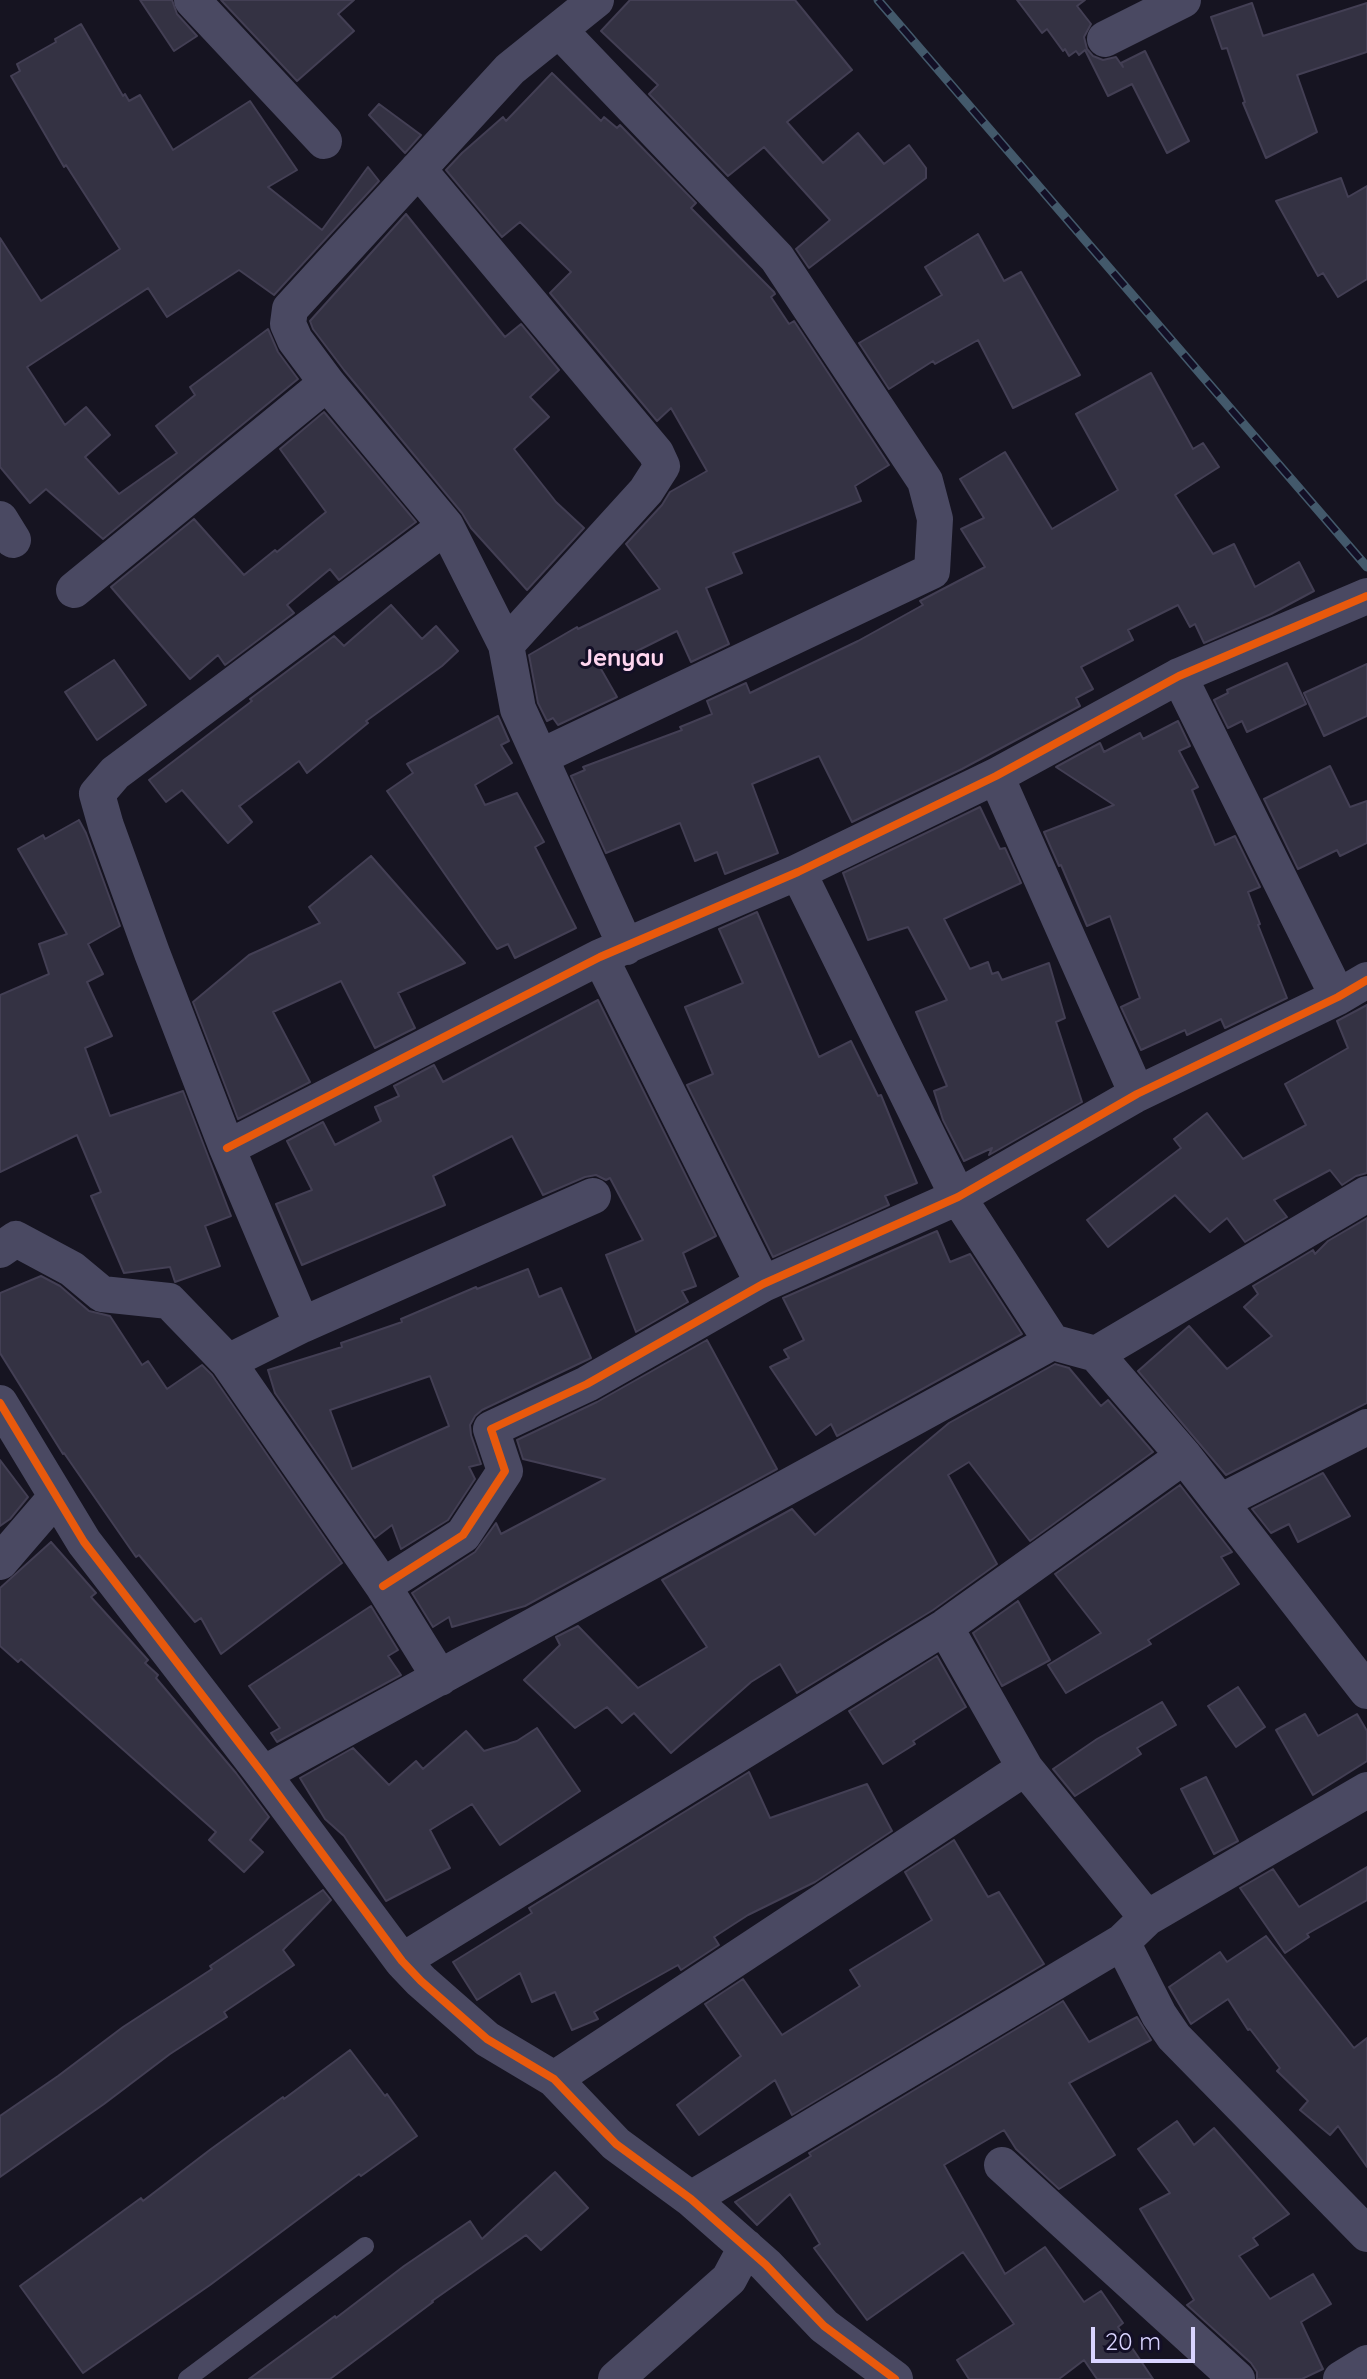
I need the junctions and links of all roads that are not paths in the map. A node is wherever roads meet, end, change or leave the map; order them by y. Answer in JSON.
{"nodes":[{"id":1,"x":192,"y":0,"type":"edge"},
{"id":2,"x":596,"y":0,"type":"edge"},
{"id":3,"x":1183,"y":0,"type":"edge"},
{"id":4,"x":559,"y":30,"type":"junction"},
{"id":5,"x":1105,"y":39,"type":"dead end"},
{"id":6,"x":324,"y":141,"type":"dead end"},
{"id":7,"x":418,"y":169,"type":"junction"},
{"id":8,"x":327,"y":383,"type":"junction"},
{"id":9,"x":446,"y":526,"type":"junction"},
{"id":10,"x":74,"y":590,"type":"dead end"},
{"id":11,"x":1367,"y":596,"type":"edge"},
{"id":12,"x":506,"y":645,"type":"junction"},
{"id":13,"x":1179,"y":676,"type":"junction"},
{"id":14,"x":540,"y":757,"type":"junction"},
{"id":15,"x":996,"y":776,"type":"junction"},
{"id":16,"x":798,"y":872,"type":"junction"},
{"id":17,"x":613,"y":952,"type":"junction"},
{"id":18,"x":1352,"y":989,"type":"edge"},
{"id":19,"x":1137,"y":1094,"type":"junction"},
{"id":20,"x":227,"y":1148,"type":"junction"},
{"id":21,"x":1367,"y":1194,"type":"edge"},
{"id":22,"x":593,"y":1196,"type":"dead end"},
{"id":23,"x":958,"y":1197,"type":"junction"},
{"id":24,"x":0,"y":1250,"type":"edge"},
{"id":25,"x":763,"y":1284,"type":"junction"},
{"id":26,"x":302,"y":1325,"type":"junction"},
{"id":27,"x":1052,"y":1342,"type":"junction"},
{"id":28,"x":1096,"y":1354,"type":"junction"},
{"id":29,"x":228,"y":1362,"type":"junction"},
{"id":30,"x":0,"y":1403,"type":"edge"},
{"id":31,"x":1367,"y":1427,"type":"edge"},
{"id":32,"x":1184,"y":1456,"type":"junction"},
{"id":33,"x":56,"y":1497,"type":"junction"},
{"id":34,"x":1220,"y":1502,"type":"junction"},
{"id":35,"x":0,"y":1562,"type":"edge"},
{"id":36,"x":383,"y":1586,"type":"junction"},
{"id":37,"x":945,"y":1627,"type":"junction"},
{"id":38,"x":440,"y":1678,"type":"junction"},
{"id":39,"x":1367,"y":1691,"type":"edge"},
{"id":40,"x":1025,"y":1768,"type":"junction"},
{"id":41,"x":263,"y":1774,"type":"junction"},
{"id":42,"x":1367,"y":1790,"type":"edge"},
{"id":43,"x":1134,"y":1930,"type":"junction"},
{"id":44,"x":402,"y":1961,"type":"junction"},
{"id":45,"x":554,"y":2079,"type":"junction"},
{"id":46,"x":1002,"y":2165,"type":"dead end"},
{"id":47,"x":691,"y":2199,"type":"junction"},
{"id":48,"x":1367,"y":2234,"type":"edge"},
{"id":49,"x":365,"y":2246,"type":"dead end"},
{"id":50,"x":746,"y":2247,"type":"junction"},
{"id":51,"x":1367,"y":2363,"type":"edge"},
{"id":52,"x":187,"y":2379,"type":"edge"},
{"id":53,"x":616,"y":2379,"type":"edge"},
{"id":54,"x":895,"y":2379,"type":"edge"},
{"id":55,"x":1237,"y":2379,"type":"edge"},
{"id":56,"x":1341,"y":2379,"type":"edge"}],
"edges":[{"from":1,"to":6,"type":"street"},
{"from":2,"to":4,"type":"street"},
{"from":3,"to":5,"type":"street"},
{"from":4,"to":7,"type":"street"},
{"from":4,"to":14,"type":"street"},
{"from":7,"to":8,"type":"street"},
{"from":7,"to":12,"type":"street"},
{"from":8,"to":9,"type":"street"},
{"from":8,"to":10,"type":"street"},
{"from":9,"to":12,"type":"street"},
{"from":9,"to":20,"type":"street"},
{"from":11,"to":13,"type":"street"},
{"from":12,"to":14,"type":"street"},
{"from":13,"to":15,"type":"street"},
{"from":13,"to":18,"type":"street"},
{"from":14,"to":17,"type":"street"},
{"from":15,"to":16,"type":"street"},
{"from":15,"to":19,"type":"street"},
{"from":16,"to":17,"type":"street"},
{"from":16,"to":23,"type":"street"},
{"from":17,"to":20,"type":"street"},
{"from":17,"to":25,"type":"street"},
{"from":18,"to":19,"type":"street"},
{"from":19,"to":23,"type":"street"},
{"from":20,"to":26,"type":"street"},
{"from":21,"to":28,"type":"street"},
{"from":22,"to":26,"type":"street"},
{"from":23,"to":25,"type":"street"},
{"from":23,"to":27,"type":"street"},
{"from":24,"to":29,"type":"street"},
{"from":25,"to":36,"type":"street"},
{"from":26,"to":29,"type":"street"},
{"from":27,"to":28,"type":"street"},
{"from":27,"to":38,"type":"street"},
{"from":28,"to":32,"type":"street"},
{"from":29,"to":36,"type":"street"},
{"from":30,"to":33,"type":"street"},
{"from":31,"to":34,"type":"street"},
{"from":32,"to":34,"type":"street"},
{"from":32,"to":37,"type":"street"},
{"from":33,"to":35,"type":"street"},
{"from":33,"to":41,"type":"street"},
{"from":34,"to":39,"type":"street"},
{"from":36,"to":38,"type":"street"},
{"from":37,"to":40,"type":"street"},
{"from":37,"to":44,"type":"street"},
{"from":38,"to":41,"type":"street"},
{"from":40,"to":43,"type":"street"},
{"from":40,"to":45,"type":"street"},
{"from":41,"to":44,"type":"street"},
{"from":42,"to":43,"type":"street"},
{"from":43,"to":47,"type":"street"},
{"from":43,"to":48,"type":"street"},
{"from":44,"to":45,"type":"street"},
{"from":45,"to":47,"type":"street"},
{"from":46,"to":55,"type":"street"},
{"from":47,"to":50,"type":"street"},
{"from":49,"to":52,"type":"lane"},
{"from":50,"to":53,"type":"street"},
{"from":50,"to":54,"type":"street"},
{"from":51,"to":56,"type":"street"}]}
